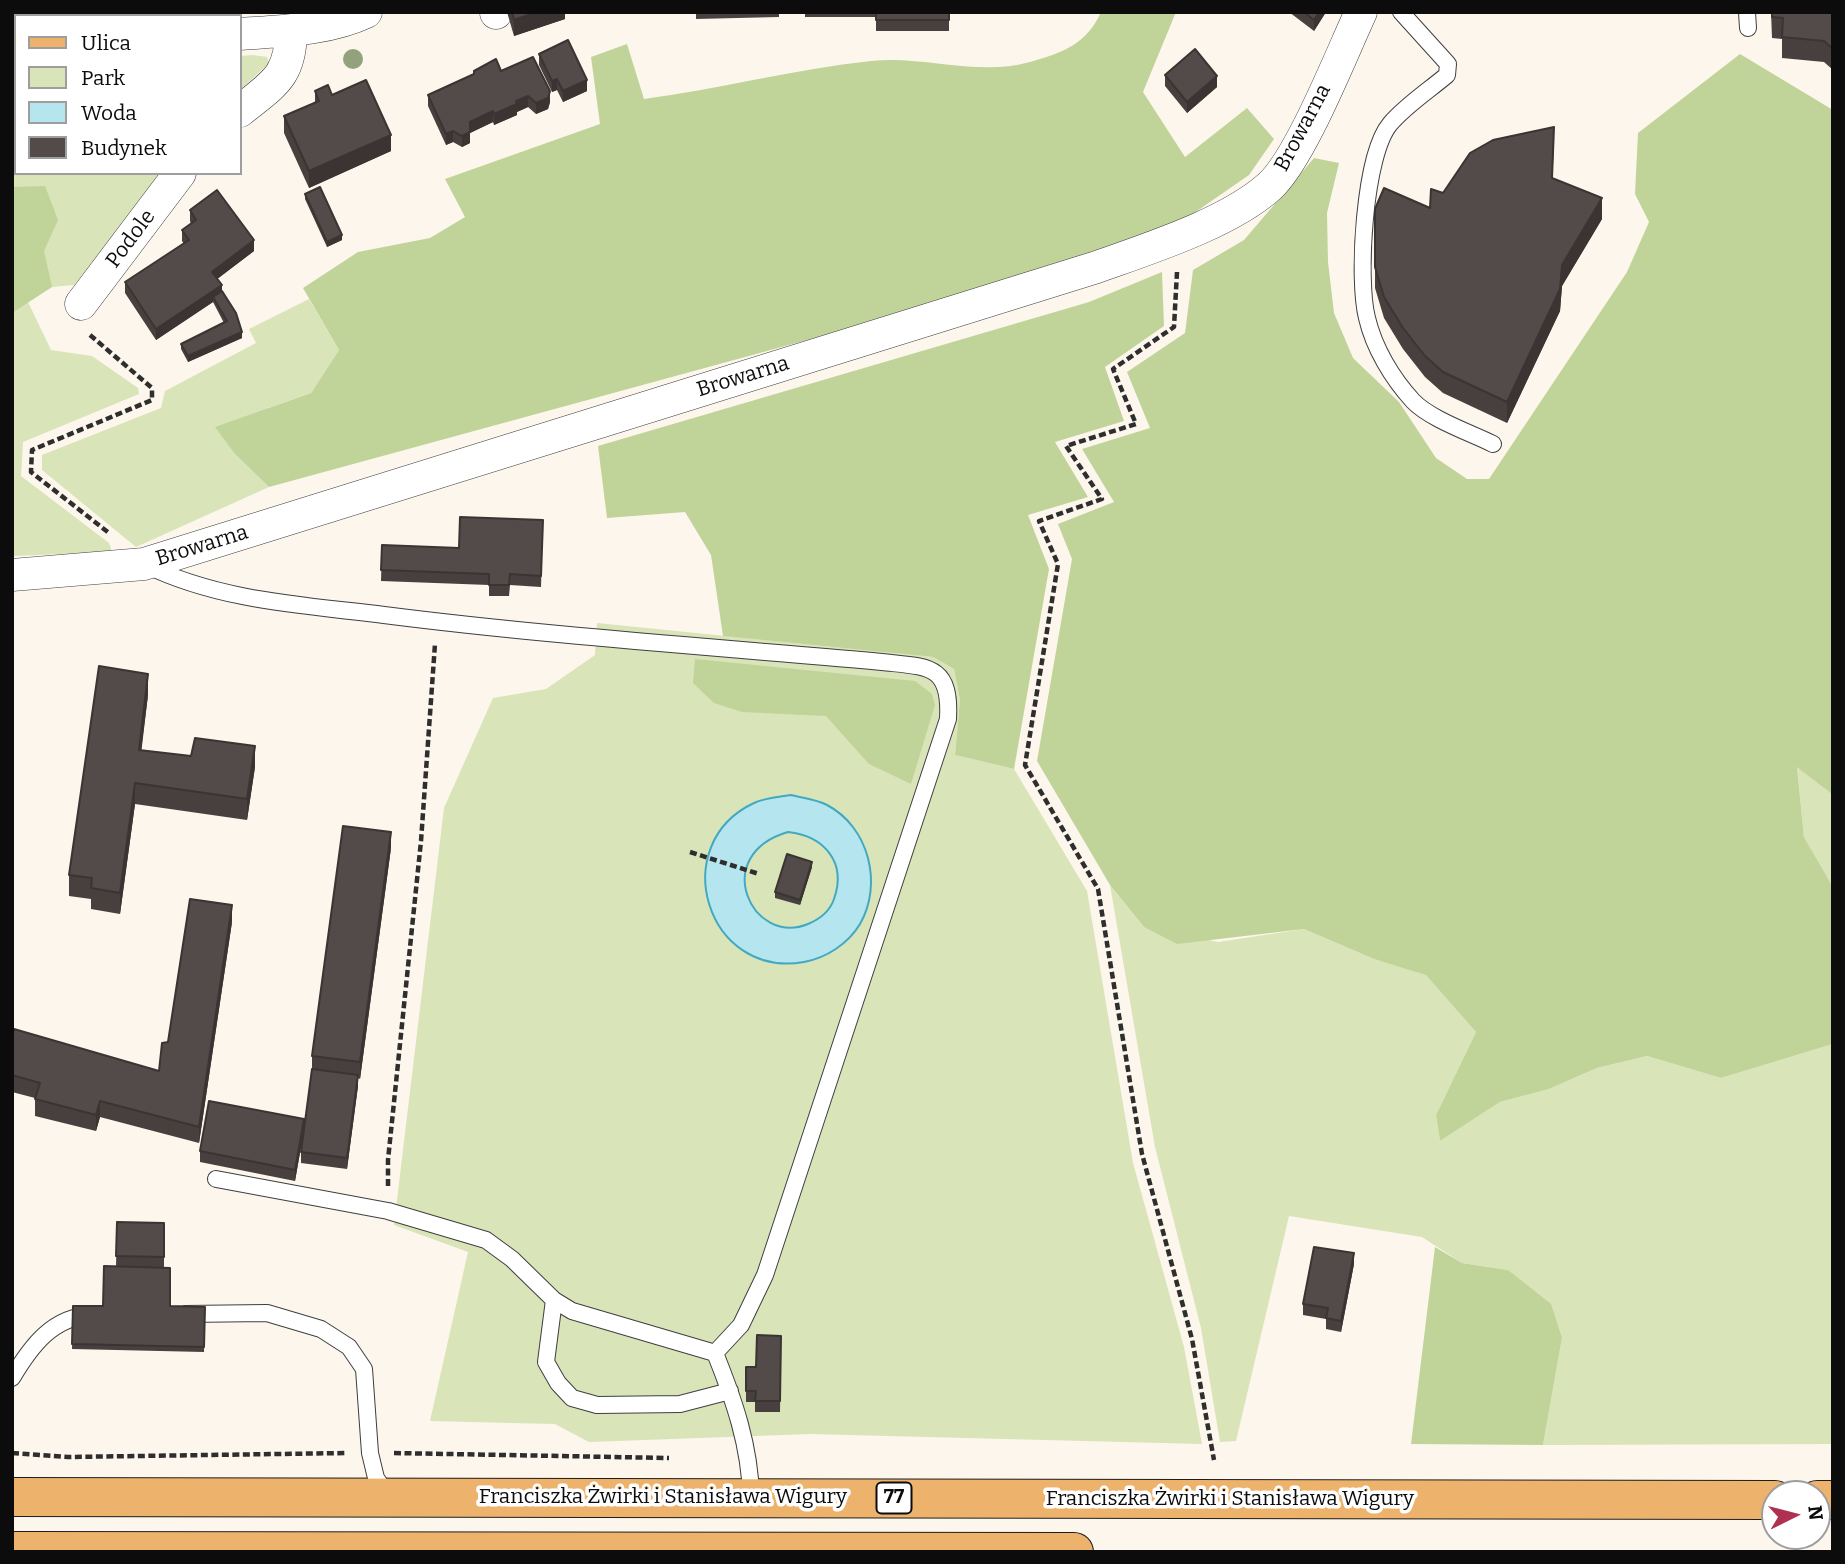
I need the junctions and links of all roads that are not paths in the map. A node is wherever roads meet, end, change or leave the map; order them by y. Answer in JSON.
{"nodes":[{"id":1,"x":366,"y":12,"type":"edge"},
{"id":2,"x":1361,"y":12,"type":"edge"},
{"id":3,"x":1401,"y":12,"type":"edge"},
{"id":4,"x":291,"y":30,"type":"junction"},
{"id":5,"x":242,"y":34,"type":"edge"},
{"id":6,"x":242,"y":109,"type":"edge"},
{"id":7,"x":178,"y":175,"type":"edge"},
{"id":8,"x":81,"y":304,"type":"dead end"},
{"id":9,"x":1493,"y":444,"type":"dead end"},
{"id":10,"x":144,"y":564,"type":"junction"},
{"id":11,"x":12,"y":575,"type":"edge"},
{"id":12,"x":216,"y":1179,"type":"dead end"},
{"id":13,"x":554,"y":1300,"type":"junction"},
{"id":14,"x":172,"y":1314,"type":"edge"},
{"id":15,"x":103,"y":1315,"type":"edge"},
{"id":16,"x":715,"y":1353,"type":"junction"},
{"id":17,"x":12,"y":1378,"type":"edge"},
{"id":18,"x":730,"y":1391,"type":"junction"},
{"id":19,"x":388,"y":1496,"type":"junction"},
{"id":20,"x":12,"y":1497,"type":"edge"},
{"id":21,"x":751,"y":1497,"type":"junction"},
{"id":22,"x":1761,"y":1500,"type":"edge"},
{"id":23,"x":12,"y":1551,"type":"edge"},
{"id":24,"x":606,"y":1551,"type":"edge"},
{"id":25,"x":1074,"y":1552,"type":"edge"}],
"edges":[{"from":1,"to":4,"type":"street"},
{"from":2,"to":10,"type":"street","name":"Browarna"},
{"from":3,"to":9,"type":"lane"},
{"from":4,"to":5,"type":"street"},
{"from":4,"to":6,"type":"street"},
{"from":7,"to":8,"type":"street","name":"Podole"},
{"from":10,"to":11,"type":"street","name":"Browarna"},
{"from":10,"to":16,"type":"lane"},
{"from":12,"to":13,"type":"lane"},
{"from":13,"to":16,"type":"lane"},
{"from":13,"to":18,"type":"lane"},
{"from":14,"to":19,"type":"lane"},
{"from":15,"to":17,"type":"lane"},
{"from":16,"to":18,"type":"lane"},
{"from":18,"to":21,"type":"lane"},
{"from":19,"to":20,"type":"main road","name":"Franciszka Żwirki i Stanisława Wigury","number":"77"},
{"from":19,"to":21,"type":"main road","name":"Franciszka Żwirki i Stanisława Wigury","number":"77"},
{"from":21,"to":22,"type":"main road","name":"Franciszka Żwirki i Stanisława Wigury","number":"77"},
{"from":23,"to":24,"type":"main road"},
{"from":24,"to":25,"type":"main road"}]}
